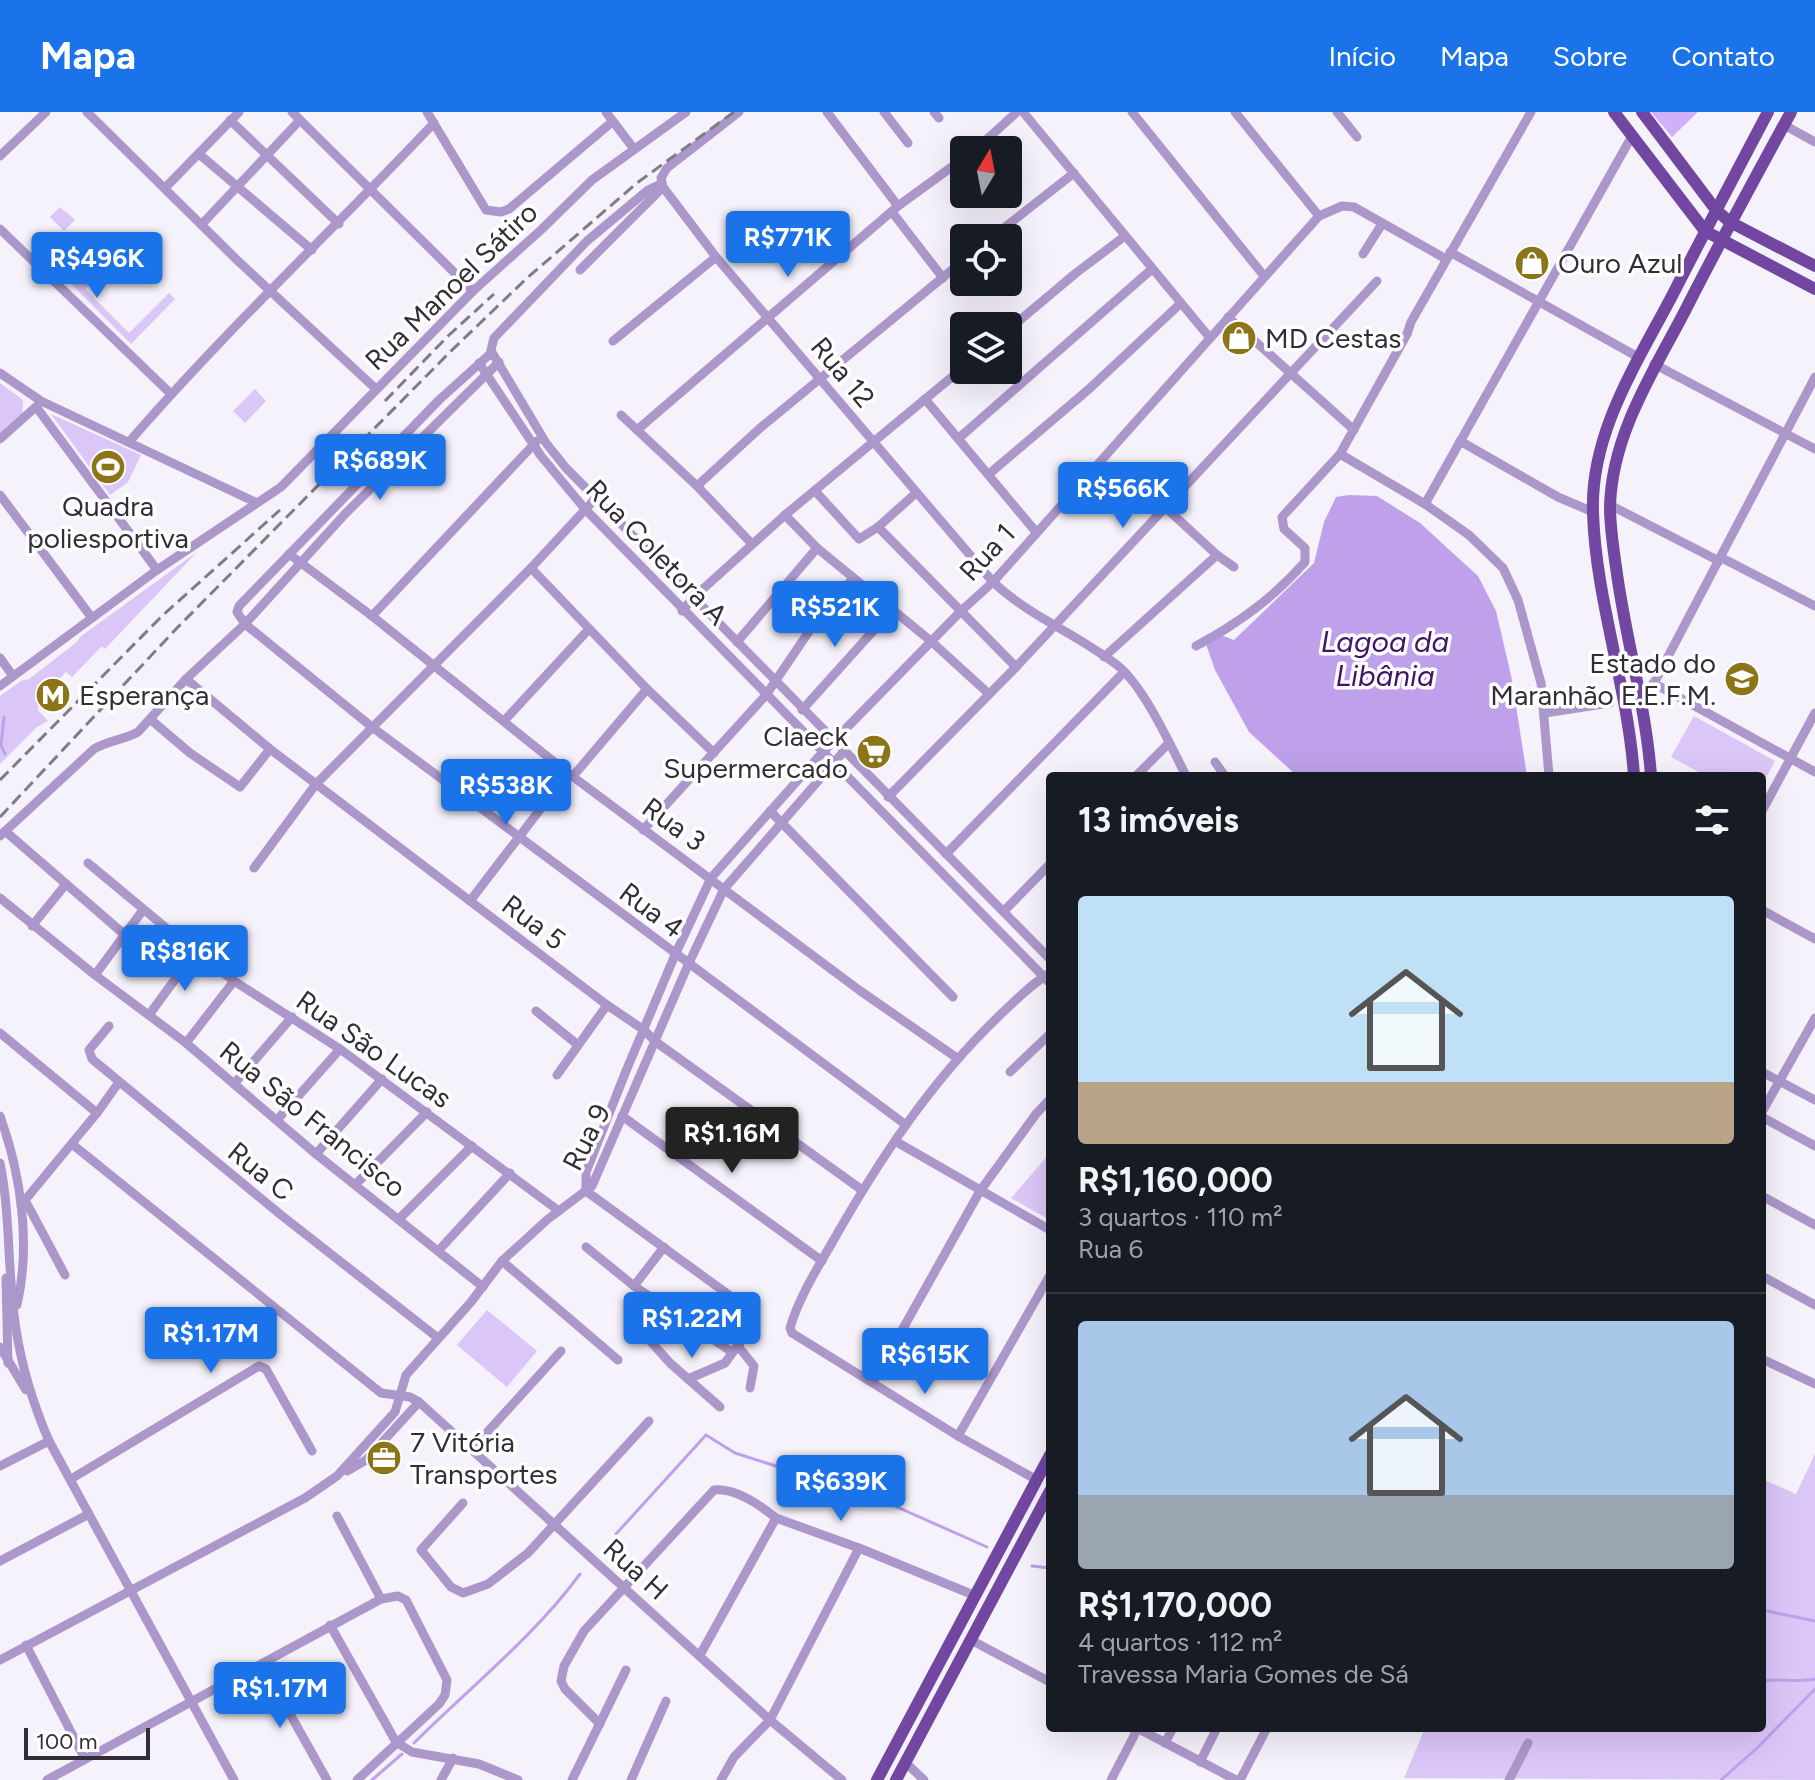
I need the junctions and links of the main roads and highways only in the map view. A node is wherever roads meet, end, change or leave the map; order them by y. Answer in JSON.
{"nodes":[{"id":1,"x":1614,"y":112,"type":"edge"},
{"id":2,"x":1642,"y":112,"type":"edge"},
{"id":3,"x":1768,"y":112,"type":"edge"},
{"id":4,"x":1791,"y":112,"type":"edge"},
{"id":5,"x":1716,"y":210,"type":"junction"},
{"id":6,"x":1730,"y":222,"type":"junction"},
{"id":7,"x":1705,"y":231,"type":"junction"},
{"id":8,"x":1720,"y":241,"type":"junction"},
{"id":9,"x":1815,"y":266,"type":"edge"},
{"id":10,"x":1815,"y":289,"type":"edge"},
{"id":11,"x":1632,"y":772,"type":"edge"},
{"id":12,"x":1650,"y":772,"type":"edge"},
{"id":13,"x":1046,"y":1463,"type":"edge"},
{"id":14,"x":1046,"y":1499,"type":"edge"},
{"id":15,"x":877,"y":1780,"type":"edge"},
{"id":16,"x":896,"y":1780,"type":"edge"}],
"edges":[{"from":1,"to":7,"type":"main road"},
{"from":2,"to":5,"type":"main road"},
{"from":3,"to":5,"type":"main road"},
{"from":4,"to":6,"type":"main road"},
{"from":5,"to":6,"type":"main road"},
{"from":5,"to":7,"type":"main road"},
{"from":6,"to":8,"type":"main road"},
{"from":6,"to":9,"type":"main road"},
{"from":7,"to":8,"type":"main road"},
{"from":7,"to":11,"type":"main road"},
{"from":8,"to":10,"type":"main road"},
{"from":8,"to":12,"type":"main road"},
{"from":13,"to":15,"type":"main road"},
{"from":14,"to":16,"type":"main road"}]}
